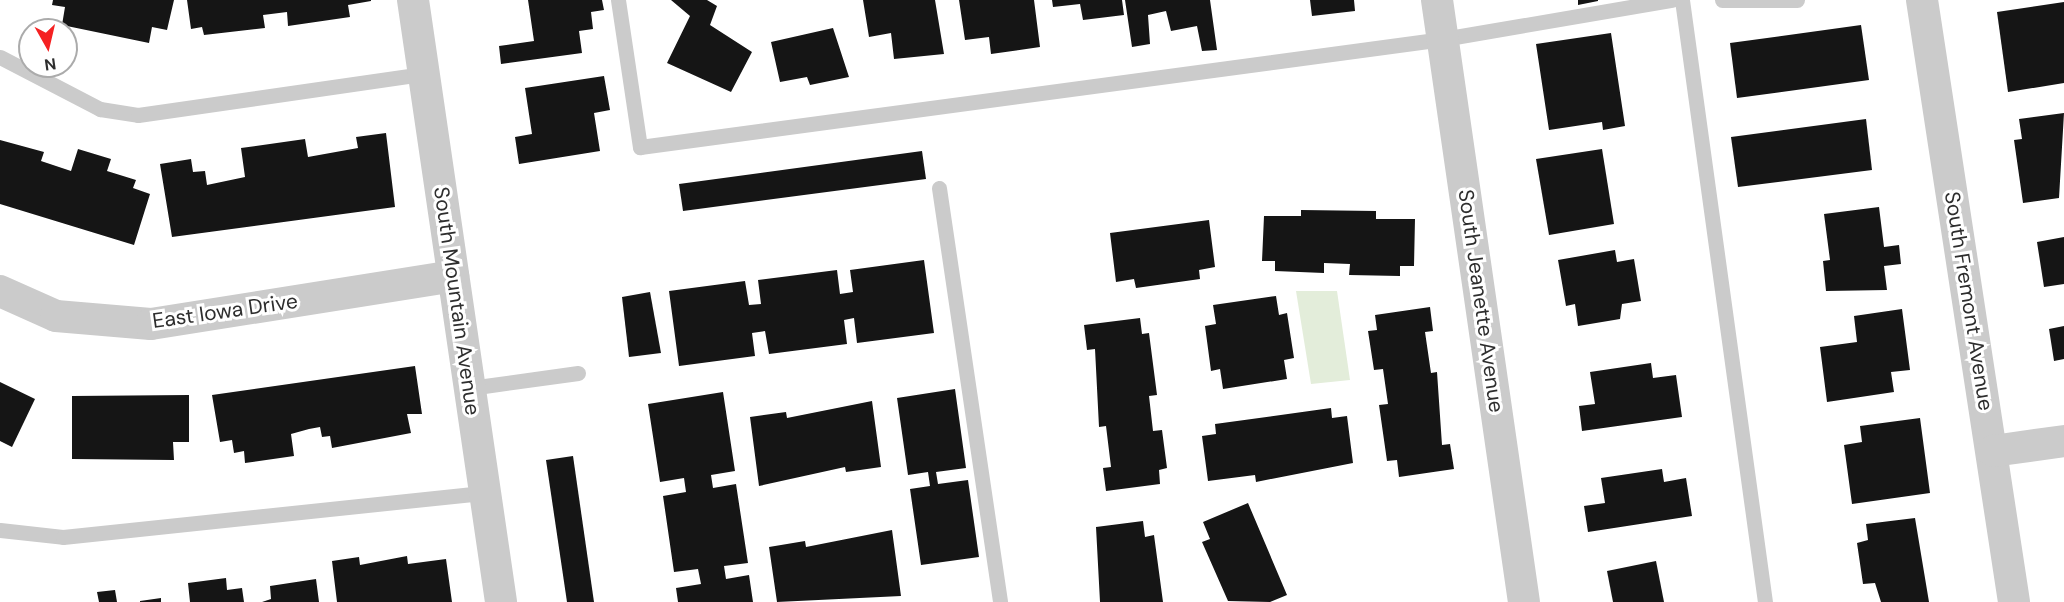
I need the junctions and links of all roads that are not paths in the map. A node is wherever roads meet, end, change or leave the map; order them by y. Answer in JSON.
{"nodes":[{"id":1,"x":413,"y":0,"type":"edge"},
{"id":2,"x":618,"y":0,"type":"edge"},
{"id":3,"x":1437,"y":0,"type":"edge"},
{"id":4,"x":1672,"y":0,"type":"edge"},
{"id":5,"x":1682,"y":0,"type":"edge"},
{"id":6,"x":1722,"y":0,"type":"edge"},
{"id":7,"x":1797,"y":0,"type":"edge"},
{"id":8,"x":1922,"y":0,"type":"edge"},
{"id":9,"x":1443,"y":39,"type":"junction"},
{"id":10,"x":0,"y":57,"type":"edge"},
{"id":11,"x":423,"y":74,"type":"junction"},
{"id":12,"x":939,"y":188,"type":"dead end"},
{"id":13,"x":453,"y":276,"type":"junction"},
{"id":14,"x":0,"y":291,"type":"edge"},
{"id":15,"x":578,"y":373,"type":"dead end"},
{"id":16,"x":470,"y":388,"type":"junction"},
{"id":17,"x":2064,"y":441,"type":"edge"},
{"id":18,"x":1992,"y":450,"type":"junction"},
{"id":19,"x":485,"y":493,"type":"junction"},
{"id":20,"x":0,"y":530,"type":"edge"},
{"id":21,"x":501,"y":602,"type":"edge"},
{"id":22,"x":1000,"y":602,"type":"edge"},
{"id":23,"x":1524,"y":602,"type":"edge"},
{"id":24,"x":1766,"y":602,"type":"edge"},
{"id":25,"x":2014,"y":602,"type":"edge"}],
"edges":[{"from":1,"to":11,"type":"street","name":"South Mountain Avenue"},
{"from":2,"to":9,"type":"lane"},
{"from":3,"to":9,"type":"street","name":"South Jeanette Avenue"},
{"from":4,"to":9,"type":"lane"},
{"from":5,"to":24,"type":"lane"},
{"from":6,"to":7,"type":"lane"},
{"from":8,"to":18,"type":"street","name":"South Fremont Avenue"},
{"from":9,"to":23,"type":"street","name":"South Jeanette Avenue"},
{"from":10,"to":11,"type":"lane"},
{"from":11,"to":13,"type":"street","name":"South Mountain Avenue"},
{"from":12,"to":22,"type":"lane"},
{"from":13,"to":14,"type":"street","name":"East Iowa Drive"},
{"from":13,"to":16,"type":"street","name":"South Mountain Avenue"},
{"from":15,"to":16,"type":"lane"},
{"from":16,"to":19,"type":"street","name":"South Mountain Avenue"},
{"from":17,"to":18,"type":"street"},
{"from":18,"to":25,"type":"street","name":"South Fremont Avenue"},
{"from":19,"to":20,"type":"lane"},
{"from":19,"to":21,"type":"street","name":"South Mountain Avenue"}]}
